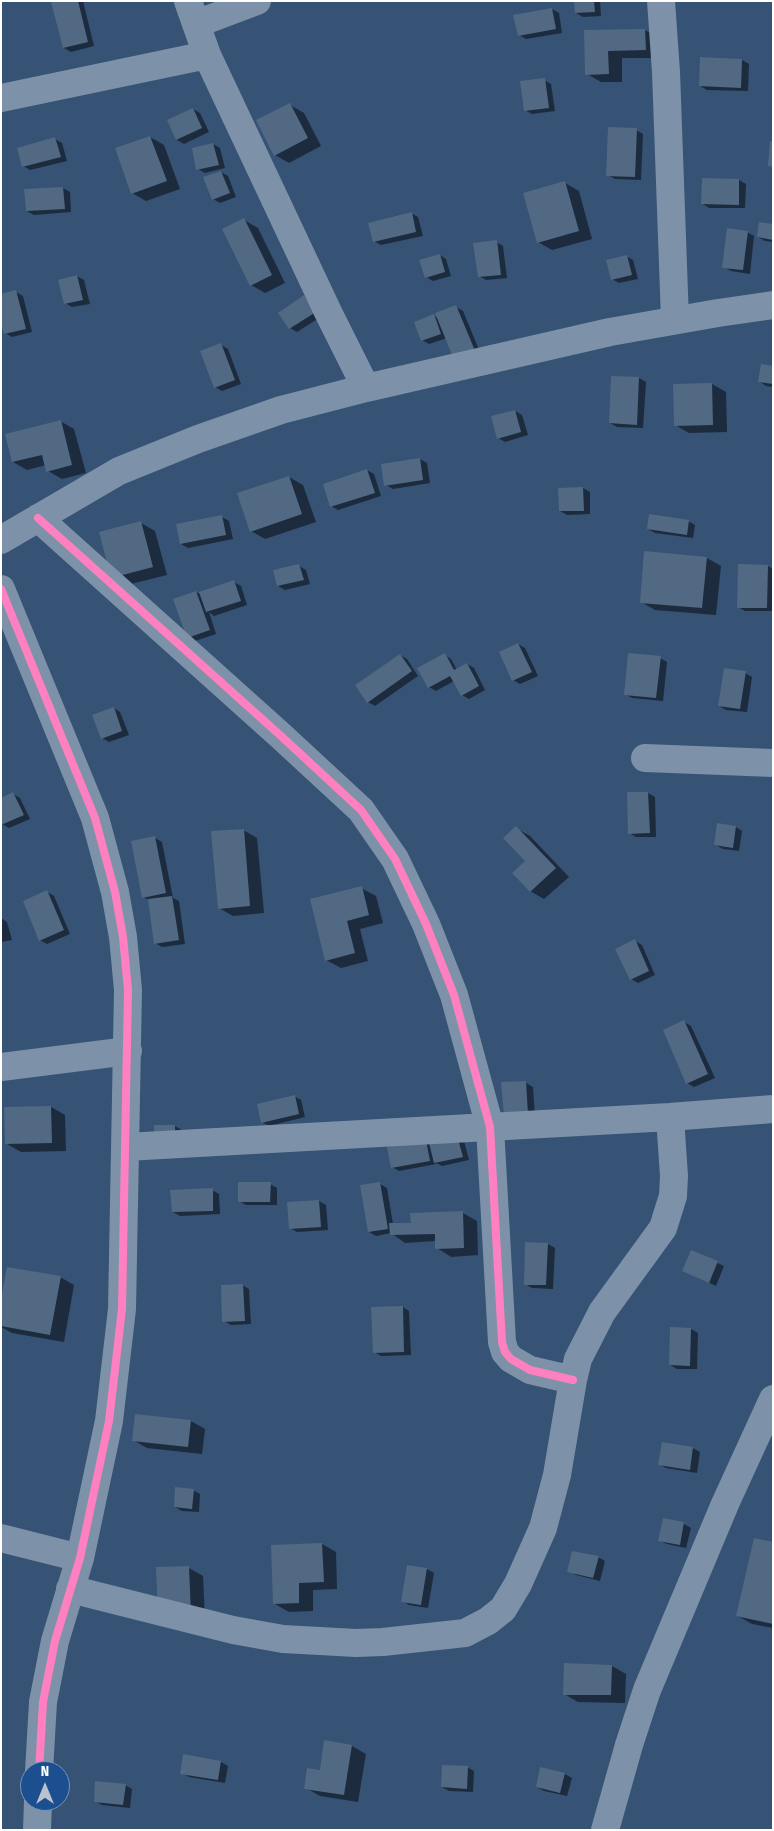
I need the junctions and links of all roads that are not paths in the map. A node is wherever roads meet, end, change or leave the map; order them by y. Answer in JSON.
{"nodes":[{"id":1,"x":256,"y":1,"type":"edge"},
{"id":2,"x":661,"y":1,"type":"edge"},
{"id":3,"x":192,"y":13,"type":"edge"},
{"id":4,"x":207,"y":55,"type":"junction"},
{"id":5,"x":1,"y":98,"type":"edge"},
{"id":6,"x":773,"y":305,"type":"edge"},
{"id":7,"x":675,"y":320,"type":"junction"},
{"id":8,"x":366,"y":388,"type":"junction"},
{"id":9,"x":38,"y":518,"type":"junction"},
{"id":10,"x":5,"y":533,"type":"edge"},
{"id":11,"x":1,"y":589,"type":"edge"},
{"id":12,"x":646,"y":758,"type":"dead end"},
{"id":13,"x":773,"y":763,"type":"edge"},
{"id":14,"x":128,"y":1051,"type":"junction"},
{"id":15,"x":1,"y":1067,"type":"edge"},
{"id":16,"x":773,"y":1109,"type":"edge"},
{"id":17,"x":670,"y":1117,"type":"junction"},
{"id":18,"x":490,"y":1127,"type":"junction"},
{"id":19,"x":126,"y":1148,"type":"junction"},
{"id":20,"x":573,"y":1380,"type":"junction"},
{"id":21,"x":773,"y":1399,"type":"edge"},
{"id":22,"x":1,"y":1538,"type":"edge"},
{"id":23,"x":80,"y":1558,"type":"junction"},
{"id":24,"x":70,"y":1589,"type":"junction"},
{"id":25,"x":40,"y":1761,"type":"edge"},
{"id":26,"x":38,"y":1811,"type":"edge"},
{"id":27,"x":37,"y":1830,"type":"edge"},
{"id":28,"x":605,"y":1830,"type":"edge"}],
"edges":[{"from":1,"to":3,"type":"street"},
{"from":2,"to":7,"type":"street"},
{"from":3,"to":4,"type":"street"},
{"from":4,"to":5,"type":"street"},
{"from":4,"to":8,"type":"street"},
{"from":6,"to":7,"type":"street"},
{"from":7,"to":8,"type":"street"},
{"from":8,"to":9,"type":"street"},
{"from":9,"to":10,"type":"street"},
{"from":9,"to":18,"type":"street"},
{"from":11,"to":14,"type":"street"},
{"from":12,"to":13,"type":"street"},
{"from":14,"to":15,"type":"street"},
{"from":14,"to":19,"type":"street"},
{"from":16,"to":17,"type":"street"},
{"from":17,"to":18,"type":"street"},
{"from":17,"to":20,"type":"street"},
{"from":18,"to":19,"type":"street"},
{"from":18,"to":20,"type":"street"},
{"from":19,"to":23,"type":"street"},
{"from":20,"to":24,"type":"street"},
{"from":21,"to":28,"type":"street"},
{"from":22,"to":23,"type":"street"},
{"from":23,"to":24,"type":"street"},
{"from":24,"to":25,"type":"street"},
{"from":26,"to":27,"type":"street"}]}
